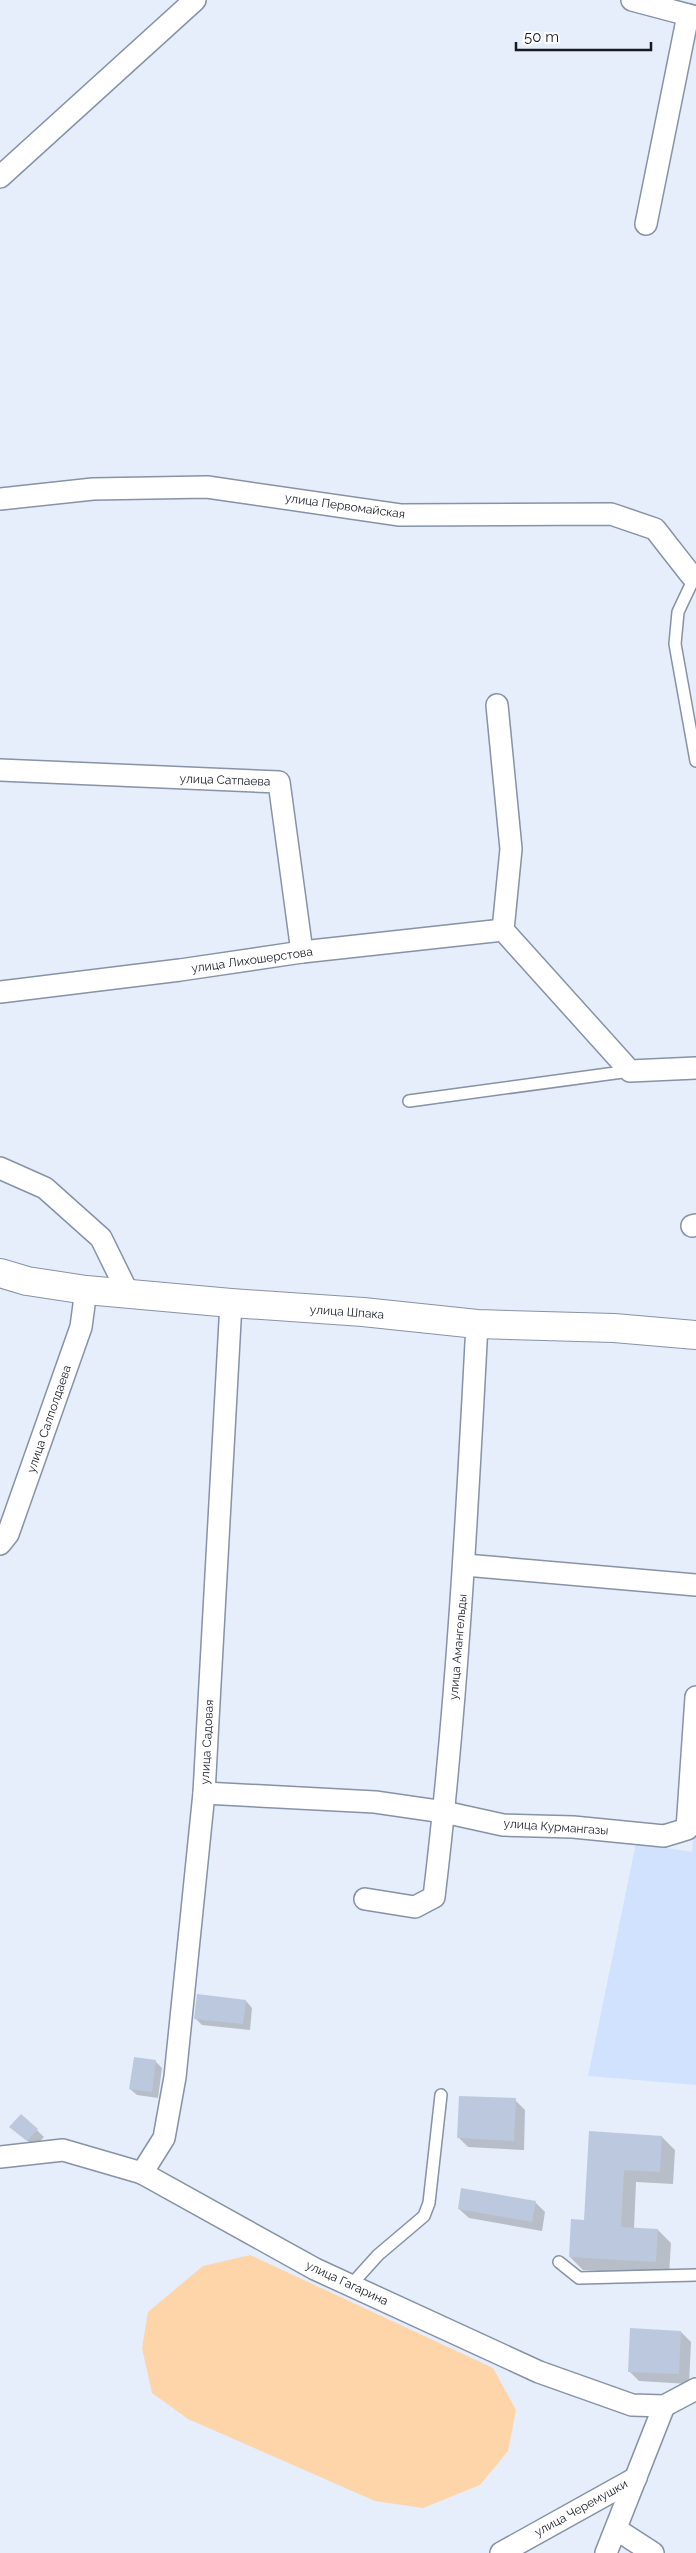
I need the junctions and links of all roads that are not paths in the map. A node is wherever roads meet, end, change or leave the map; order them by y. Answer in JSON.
{"nodes":[{"id":1,"x":195,"y":0,"type":"edge"},
{"id":2,"x":632,"y":0,"type":"edge"},
{"id":3,"x":692,"y":16,"type":"edge"},
{"id":4,"x":0,"y":177,"type":"edge"},
{"id":5,"x":646,"y":224,"type":"dead end"},
{"id":6,"x":0,"y":499,"type":"edge"},
{"id":7,"x":696,"y":576,"type":"edge"},
{"id":8,"x":497,"y":705,"type":"dead end"},
{"id":9,"x":696,"y":761,"type":"edge"},
{"id":10,"x":0,"y":770,"type":"edge"},
{"id":11,"x":503,"y":930,"type":"junction"},
{"id":12,"x":302,"y":952,"type":"junction"},
{"id":13,"x":0,"y":992,"type":"edge"},
{"id":14,"x":696,"y":1068,"type":"edge"},
{"id":15,"x":630,"y":1071,"type":"junction"},
{"id":16,"x":408,"y":1101,"type":"dead end"},
{"id":17,"x":0,"y":1168,"type":"edge"},
{"id":18,"x":0,"y":1273,"type":"edge"},
{"id":19,"x":86,"y":1290,"type":"junction"},
{"id":20,"x":128,"y":1293,"type":"junction"},
{"id":21,"x":231,"y":1303,"type":"junction"},
{"id":22,"x":477,"y":1324,"type":"junction"},
{"id":23,"x":696,"y":1336,"type":"edge"},
{"id":24,"x":0,"y":1544,"type":"edge"},
{"id":25,"x":465,"y":1565,"type":"junction"},
{"id":26,"x":696,"y":1585,"type":"edge"},
{"id":27,"x":696,"y":1697,"type":"edge"},
{"id":28,"x":204,"y":1794,"type":"junction"},
{"id":29,"x":444,"y":1812,"type":"junction"},
{"id":30,"x":366,"y":1899,"type":"dead end"},
{"id":31,"x":441,"y":2096,"type":"dead end"},
{"id":32,"x":0,"y":2157,"type":"edge"},
{"id":33,"x":142,"y":2173,"type":"junction"},
{"id":34,"x":560,"y":2262,"type":"dead end"},
{"id":35,"x":696,"y":2275,"type":"edge"},
{"id":36,"x":351,"y":2285,"type":"junction"},
{"id":37,"x":696,"y":2388,"type":"edge"},
{"id":38,"x":664,"y":2406,"type":"junction"},
{"id":39,"x":636,"y":2478,"type":"junction"},
{"id":40,"x":616,"y":2529,"type":"junction"},
{"id":41,"x":501,"y":2553,"type":"edge"},
{"id":42,"x":606,"y":2553,"type":"edge"},
{"id":43,"x":653,"y":2553,"type":"edge"}],
"edges":[{"from":1,"to":4,"type":"street"},
{"from":2,"to":3,"type":"street"},
{"from":3,"to":5,"type":"street"},
{"from":6,"to":7,"type":"street","name":"улица Первомайская"},
{"from":7,"to":9,"type":"lane"},
{"from":8,"to":11,"type":"street"},
{"from":10,"to":12,"type":"street","name":"улица Сатпаева"},
{"from":11,"to":12,"type":"street","name":"улица Лихошерстова"},
{"from":11,"to":15,"type":"street"},
{"from":12,"to":13,"type":"street","name":"улица Лихошерстова"},
{"from":14,"to":15,"type":"street"},
{"from":15,"to":16,"type":"lane"},
{"from":17,"to":20,"type":"street"},
{"from":18,"to":19,"type":"street","name":"улица Шпака"},
{"from":19,"to":20,"type":"street","name":"улица Шпака"},
{"from":19,"to":24,"type":"street","name":"улица Салполдаева"},
{"from":20,"to":21,"type":"street","name":"улица Шпака"},
{"from":21,"to":22,"type":"street","name":"улица Шпака"},
{"from":21,"to":28,"type":"street","name":"улица Садовая"},
{"from":22,"to":23,"type":"street","name":"улица Шпака"},
{"from":22,"to":25,"type":"street","name":"улица Амангельды"},
{"from":25,"to":26,"type":"street"},
{"from":25,"to":29,"type":"street","name":"улица Амангельды"},
{"from":27,"to":29,"type":"street","name":"улица Курмангазы"},
{"from":28,"to":29,"type":"street","name":"улица Курмангазы"},
{"from":28,"to":33,"type":"street","name":"улица Садовая"},
{"from":29,"to":30,"type":"street","name":"улица Амангельды"},
{"from":31,"to":36,"type":"lane"},
{"from":32,"to":33,"type":"street","name":"улица Гагарина"},
{"from":33,"to":36,"type":"street","name":"улица Гагарина"},
{"from":34,"to":35,"type":"lane"},
{"from":36,"to":38,"type":"street","name":"улица Гагарина"},
{"from":37,"to":38,"type":"street"},
{"from":38,"to":39,"type":"street","name":"улица Черемушки"},
{"from":39,"to":40,"type":"street","name":"улица Черемушки"},
{"from":39,"to":41,"type":"street","name":"улица Черемушки"},
{"from":40,"to":42,"type":"street","name":"улица Черемушки"},
{"from":40,"to":43,"type":"street"}]}
